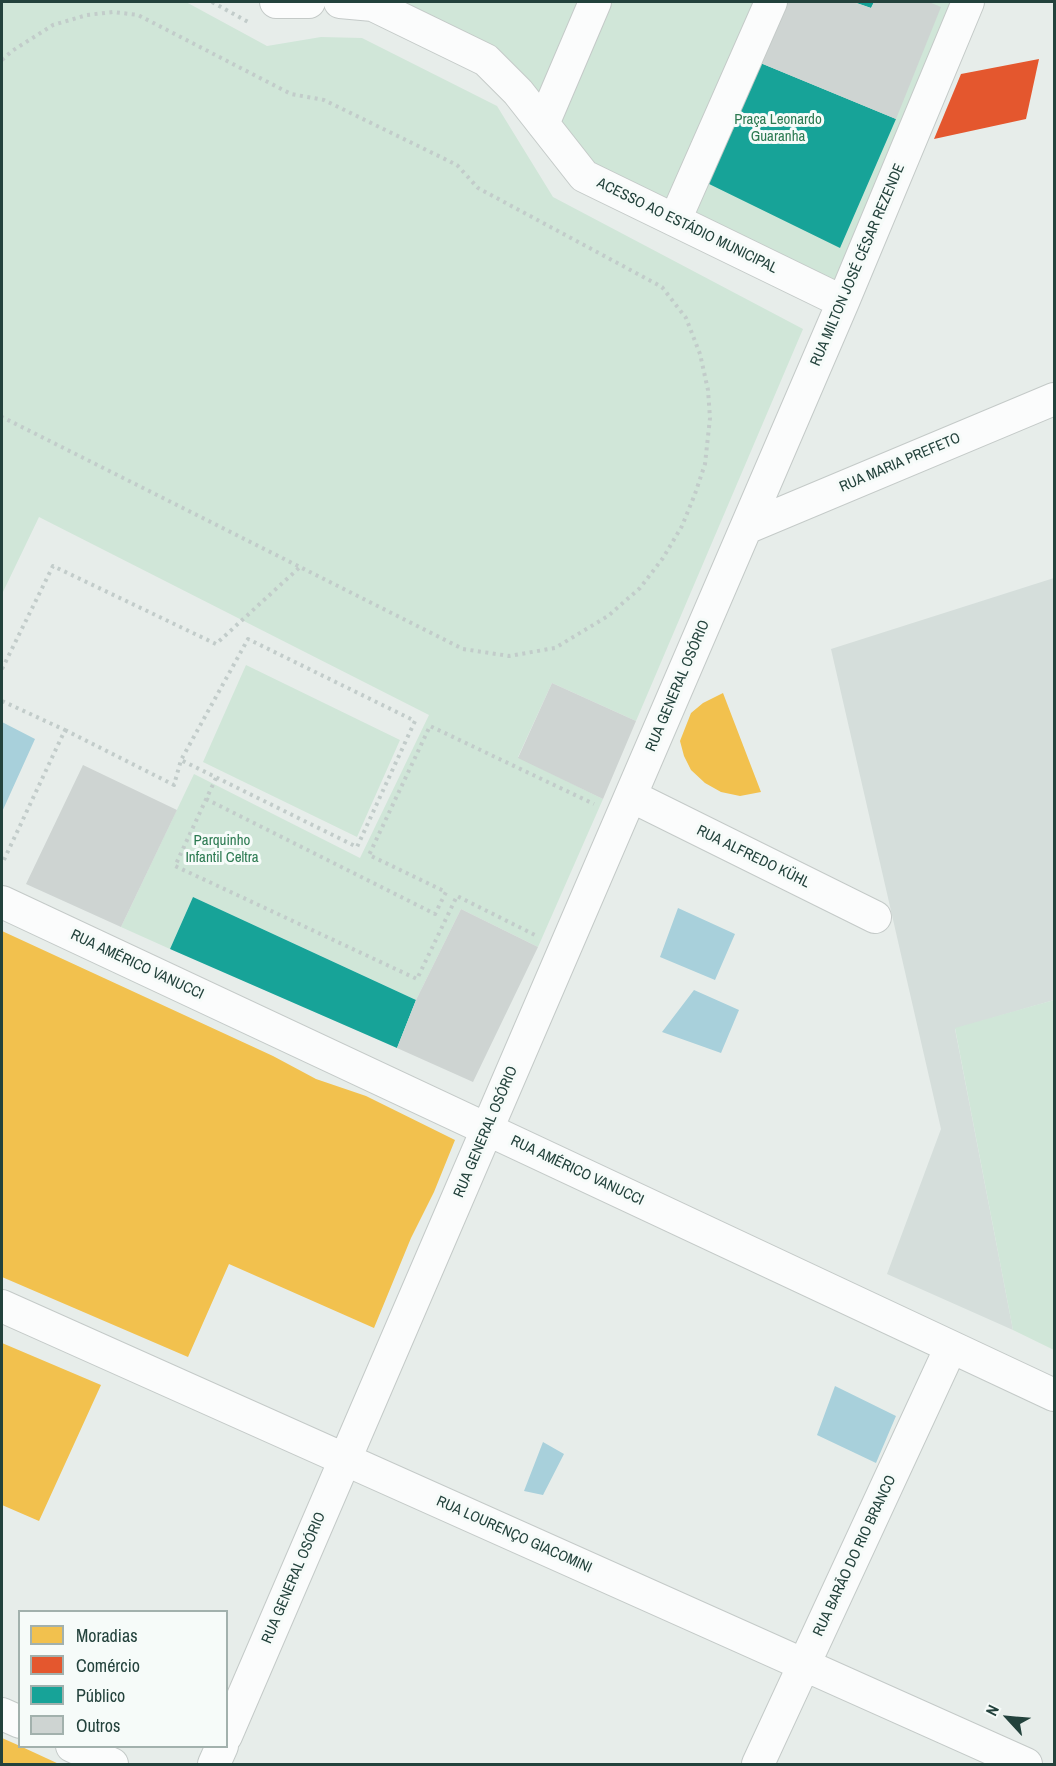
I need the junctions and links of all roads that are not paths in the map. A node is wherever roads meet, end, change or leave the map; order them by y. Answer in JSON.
{"nodes":[{"id":1,"x":276,"y":2,"type":"edge"},
{"id":2,"x":309,"y":2,"type":"edge"},
{"id":3,"x":340,"y":2,"type":"edge"},
{"id":4,"x":595,"y":2,"type":"edge"},
{"id":5,"x":771,"y":2,"type":"edge"},
{"id":6,"x":968,"y":2,"type":"edge"},
{"id":7,"x":374,"y":3,"type":"edge"},
{"id":8,"x":543,"y":124,"type":"junction"},
{"id":9,"x":675,"y":220,"type":"junction"},
{"id":10,"x":843,"y":302,"type":"junction"},
{"id":11,"x":1054,"y":399,"type":"edge"},
{"id":12,"x":746,"y":528,"type":"junction"},
{"id":13,"x":631,"y":796,"type":"junction"},
{"id":14,"x":2,"y":902,"type":"edge"},
{"id":15,"x":875,"y":917,"type":"dead end"},
{"id":16,"x":487,"y":1130,"type":"junction"},
{"id":17,"x":2,"y":1306,"type":"edge"},
{"id":18,"x":951,"y":1347,"type":"junction"},
{"id":19,"x":1054,"y":1395,"type":"edge"},
{"id":20,"x":345,"y":1460,"type":"junction"},
{"id":21,"x":804,"y":1665,"type":"junction"},
{"id":22,"x":2,"y":1714,"type":"edge"},
{"id":23,"x":18,"y":1721,"type":"edge"},
{"id":24,"x":228,"y":1731,"type":"edge"},
{"id":25,"x":76,"y":1748,"type":"edge"},
{"id":26,"x":221,"y":1748,"type":"edge"},
{"id":27,"x":112,"y":1764,"type":"edge"},
{"id":28,"x":214,"y":1764,"type":"edge"},
{"id":29,"x":758,"y":1764,"type":"edge"},
{"id":30,"x":1026,"y":1764,"type":"edge"}],
"edges":[{"from":1,"to":2,"type":"street"},
{"from":3,"to":7,"type":"street","name":"ACESSO AO ESTÁDIO MUNICIPAL"},
{"from":4,"to":8,"type":"street"},
{"from":5,"to":9,"type":"street"},
{"from":6,"to":10,"type":"street","name":"RUA MILTON JOSÉ CÉSAR REZENDE"},
{"from":7,"to":8,"type":"street","name":"ACESSO AO ESTÁDIO MUNICIPAL"},
{"from":8,"to":9,"type":"street","name":"ACESSO AO ESTÁDIO MUNICIPAL"},
{"from":9,"to":10,"type":"street","name":"ACESSO AO ESTÁDIO MUNICIPAL"},
{"from":10,"to":12,"type":"street","name":"RUA MILTON JOSÉ CÉSAR REZENDE"},
{"from":11,"to":12,"type":"street","name":"RUA MARIA PREFETO"},
{"from":12,"to":13,"type":"street","name":"RUA GENERAL OSÓRIO"},
{"from":13,"to":15,"type":"street","name":"RUA ALFREDO KÜHL"},
{"from":13,"to":16,"type":"street","name":"RUA GENERAL OSÓRIO"},
{"from":14,"to":16,"type":"street","name":"RUA AMÉRICO VANUCCI"},
{"from":16,"to":18,"type":"street","name":"RUA AMÉRICO VANUCCI"},
{"from":16,"to":20,"type":"street","name":"RUA GENERAL OSÓRIO"},
{"from":17,"to":20,"type":"street","name":"RUA LOURENÇO GIACOMINI"},
{"from":18,"to":19,"type":"street","name":"RUA AMÉRICO VANUCCI"},
{"from":18,"to":21,"type":"street","name":"RUA BARÃO DO RIO BRANCO"},
{"from":20,"to":21,"type":"street","name":"RUA LOURENÇO GIACOMINI"},
{"from":20,"to":24,"type":"street","name":"RUA GENERAL OSÓRIO"},
{"from":21,"to":29,"type":"street","name":"RUA BARÃO DO RIO BRANCO"},
{"from":21,"to":30,"type":"street","name":"RUA LOURENÇO GIACOMINI"},
{"from":22,"to":23,"type":"street"},
{"from":25,"to":27,"type":"street"},
{"from":26,"to":28,"type":"street"}]}
